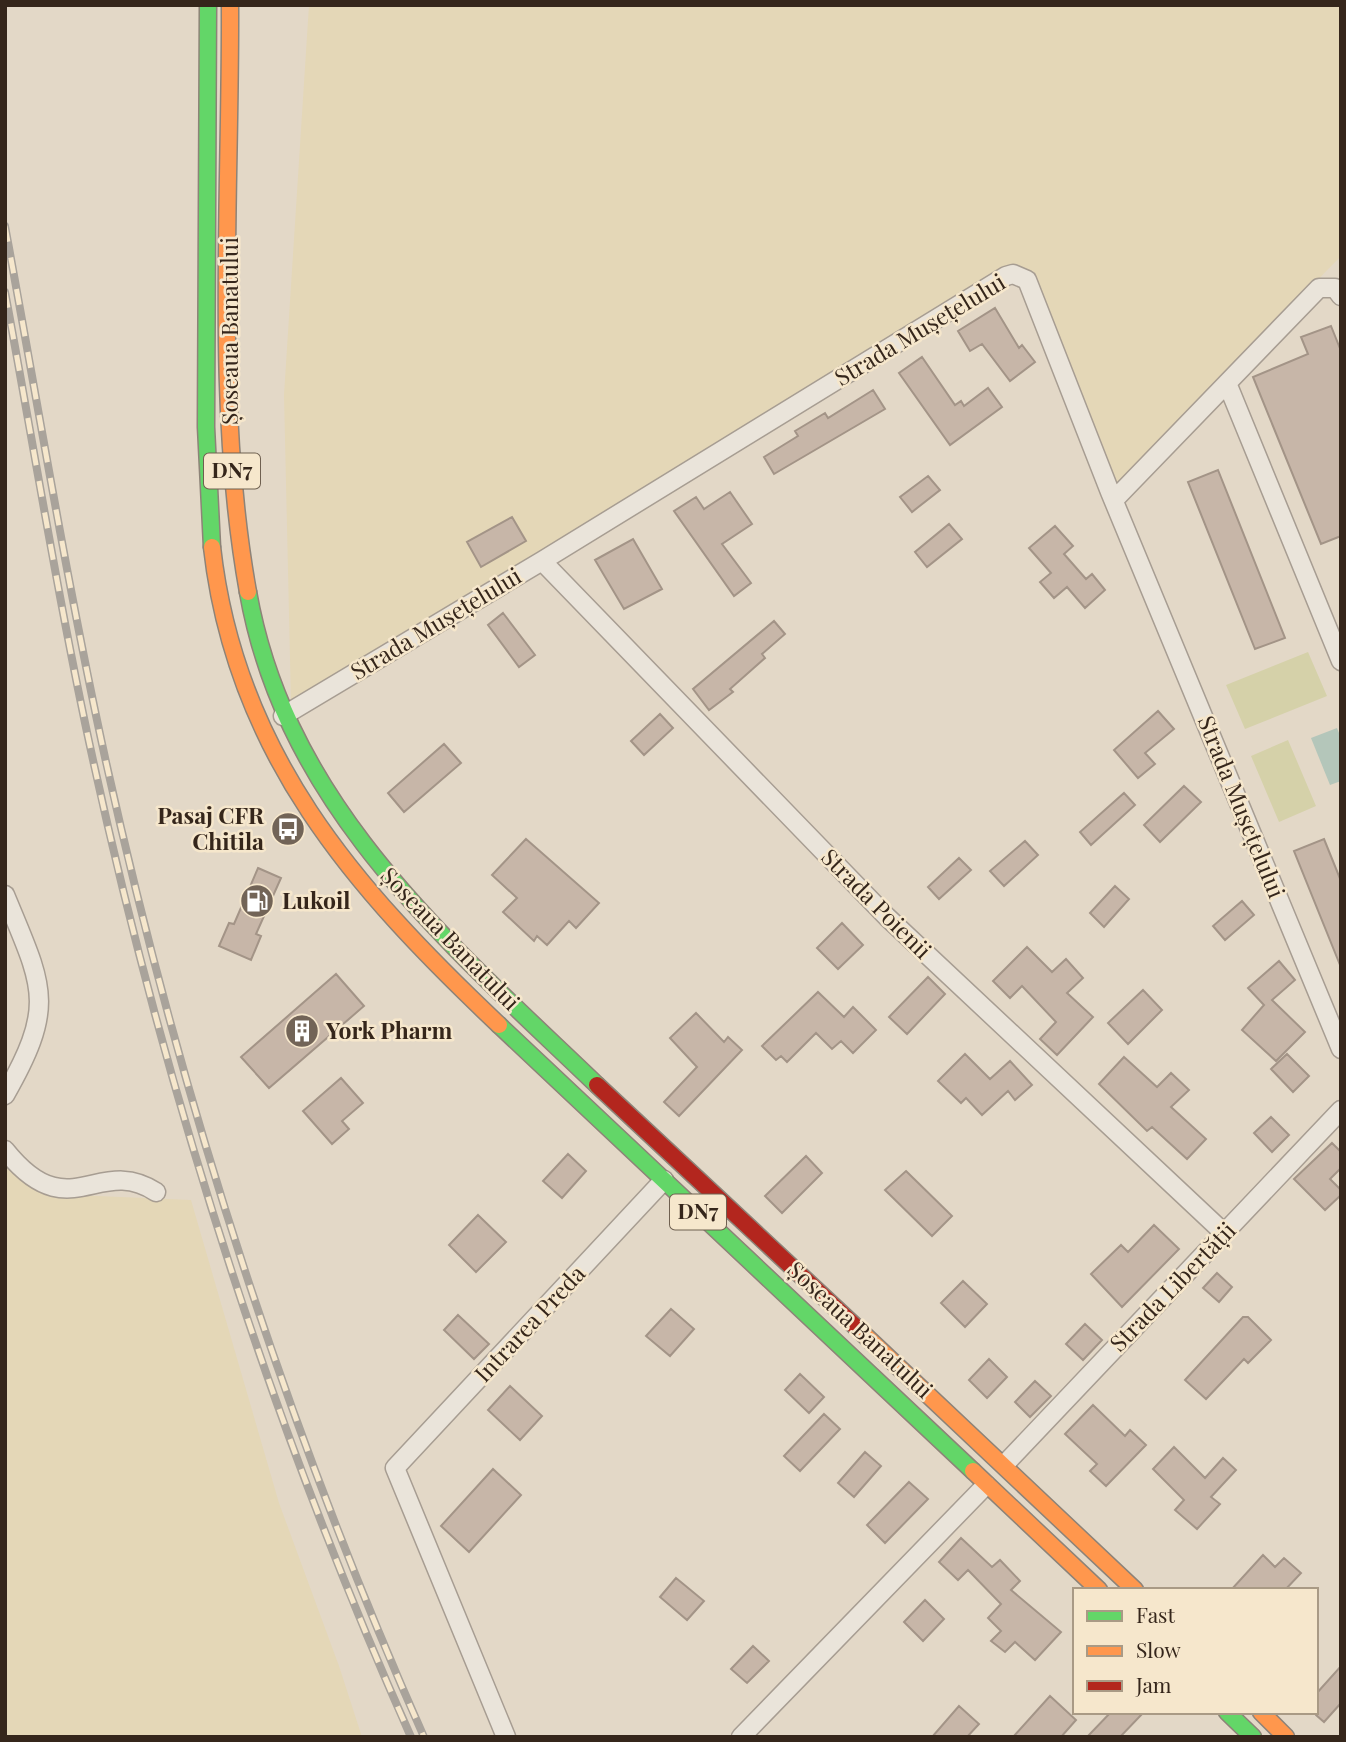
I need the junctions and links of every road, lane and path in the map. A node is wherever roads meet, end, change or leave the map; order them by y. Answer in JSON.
{"nodes":[{"id":1,"x":209,"y":11,"type":"edge"},
{"id":2,"x":230,"y":11,"type":"edge"},
{"id":3,"x":1341,"y":296,"type":"edge"},
{"id":4,"x":1227,"y":383,"type":"junction"},
{"id":5,"x":1114,"y":500,"type":"junction"},
{"id":6,"x":542,"y":561,"type":"junction"},
{"id":7,"x":1341,"y":661,"type":"edge"},
{"id":8,"x":283,"y":716,"type":"junction"},
{"id":9,"x":5,"y":895,"type":"edge"},
{"id":10,"x":1341,"y":1049,"type":"edge"},
{"id":11,"x":5,"y":1095,"type":"edge"},
{"id":12,"x":1341,"y":1111,"type":"edge"},
{"id":13,"x":5,"y":1150,"type":"edge"},
{"id":14,"x":664,"y":1180,"type":"junction"},
{"id":15,"x":156,"y":1192,"type":"dead end"},
{"id":16,"x":1224,"y":1233,"type":"junction"},
{"id":17,"x":1004,"y":1464,"type":"junction"},
{"id":18,"x":986,"y":1485,"type":"junction"},
{"id":19,"x":1097,"y":1588,"type":"edge"},
{"id":20,"x":1133,"y":1588,"type":"edge"},
{"id":21,"x":1229,"y":1714,"type":"edge"},
{"id":22,"x":1263,"y":1714,"type":"edge"},
{"id":23,"x":506,"y":1737,"type":"edge"},
{"id":24,"x":741,"y":1737,"type":"edge"},
{"id":25,"x":1253,"y":1737,"type":"edge"},
{"id":26,"x":1286,"y":1737,"type":"edge"}],
"edges":[{"from":1,"to":14,"type":"main road","name":"Șoseaua Banatului","number":"DN7"},
{"from":2,"to":8,"type":"main road","name":"Șoseaua Banatului","number":"DN7"},
{"from":3,"to":4,"type":"street"},
{"from":4,"to":5,"type":"street"},
{"from":4,"to":7,"type":"street"},
{"from":5,"to":6,"type":"street","name":"Strada Mușețelului"},
{"from":5,"to":10,"type":"street","name":"Strada Mușețelului"},
{"from":6,"to":8,"type":"street","name":"Strada Mușețelului"},
{"from":6,"to":16,"type":"street","name":"Strada Poienii"},
{"from":8,"to":17,"type":"main road","name":"Șoseaua Banatului","number":"DN7"},
{"from":9,"to":11,"type":"street"},
{"from":12,"to":16,"type":"street","name":"Strada Libertății"},
{"from":13,"to":15,"type":"street"},
{"from":14,"to":18,"type":"main road","name":"Șoseaua Banatului","number":"DN7"},
{"from":14,"to":23,"type":"street","name":"Intrarea Preda"},
{"from":16,"to":17,"type":"street","name":"Strada Libertății"},
{"from":17,"to":20,"type":"main road","name":"Șoseaua Banatului","number":"DN7"},
{"from":18,"to":19,"type":"main road","name":"Șoseaua Banatului","number":"DN7"},
{"from":18,"to":24,"type":"street"},
{"from":21,"to":25,"type":"main road"},
{"from":22,"to":26,"type":"main road"}]}
